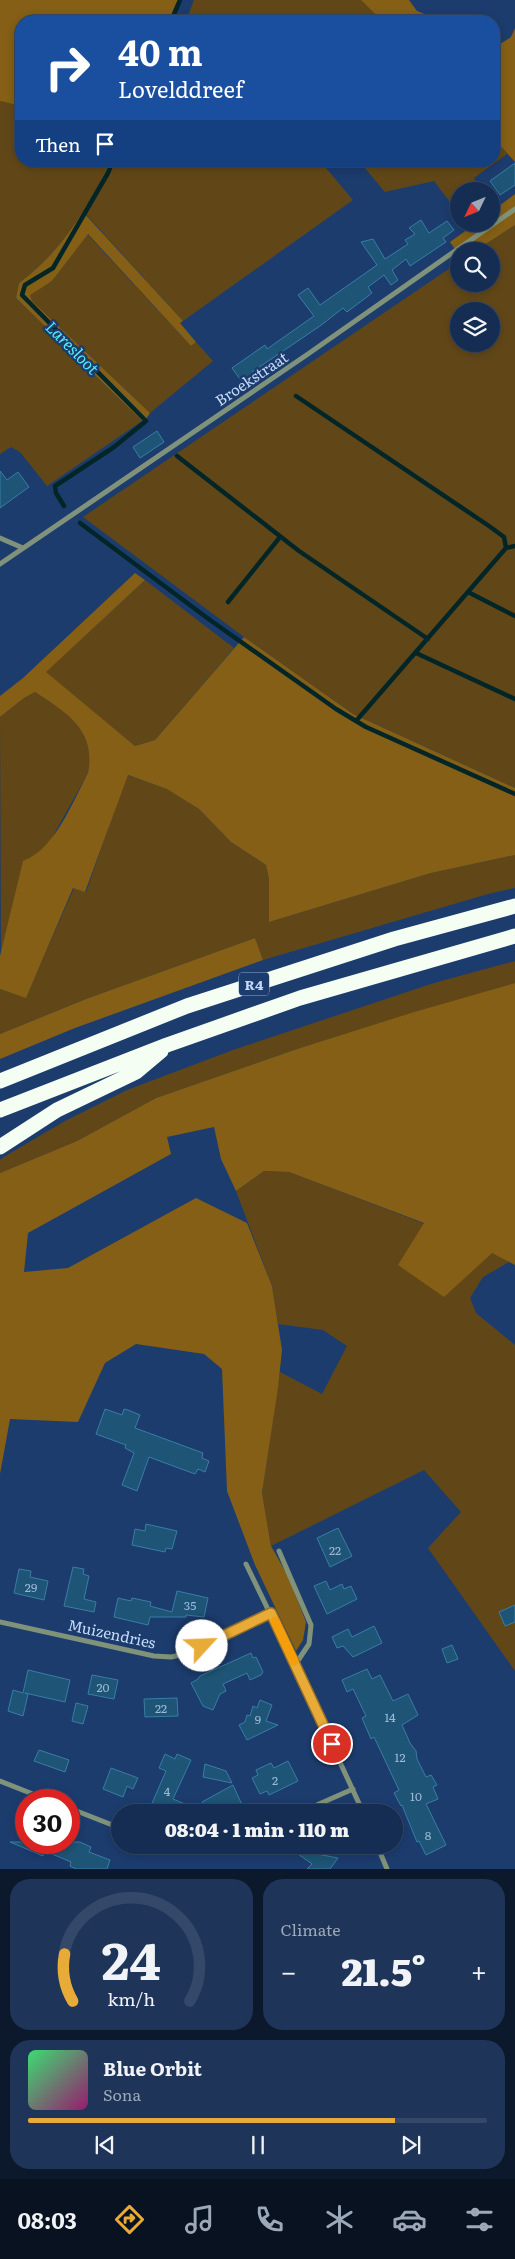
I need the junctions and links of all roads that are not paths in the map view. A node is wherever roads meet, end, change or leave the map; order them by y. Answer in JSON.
{"nodes":[{"id":1,"x":515,"y":209,"type":"edge"},
{"id":2,"x":0,"y":538,"type":"edge"},
{"id":3,"x":23,"y":548,"type":"junction"},
{"id":4,"x":0,"y":564,"type":"edge"},
{"id":5,"x":515,"y":906,"type":"edge"},
{"id":6,"x":515,"y":936,"type":"edge"},
{"id":7,"x":167,"y":1045,"type":"junction"},
{"id":8,"x":0,"y":1081,"type":"edge"},
{"id":9,"x":0,"y":1110,"type":"edge"},
{"id":10,"x":0,"y":1147,"type":"edge"},
{"id":11,"x":279,"y":1551,"type":"dead end"},
{"id":12,"x":246,"y":1564,"type":"dead end"},
{"id":13,"x":271,"y":1613,"type":"junction"},
{"id":14,"x":0,"y":1622,"type":"edge"},
{"id":15,"x":295,"y":1664,"type":"junction"},
{"id":16,"x":0,"y":1781,"type":"edge"},
{"id":17,"x":20,"y":1789,"type":"edge"},
{"id":18,"x":353,"y":1789,"type":"junction"},
{"id":19,"x":319,"y":1804,"type":"edge"},
{"id":20,"x":360,"y":1804,"type":"edge"},
{"id":21,"x":80,"y":1812,"type":"edge"},
{"id":22,"x":111,"y":1824,"type":"edge"},
{"id":23,"x":381,"y":1854,"type":"edge"},
{"id":24,"x":387,"y":1869,"type":"edge"}],
"edges":[{"from":1,"to":3,"type":"street","name":"Broekstraat"},
{"from":2,"to":3,"type":"street"},
{"from":3,"to":4,"type":"street","name":"Broekstraat"},
{"from":5,"to":8,"type":"highway","number":"R4"},
{"from":6,"to":7,"type":"highway","number":"R4"},
{"from":7,"to":9,"type":"highway","number":"R4"},
{"from":7,"to":10,"type":"highway"},
{"from":11,"to":15,"type":"street"},
{"from":12,"to":13,"type":"street"},
{"from":13,"to":14,"type":"street","name":"Muizendries"},
{"from":13,"to":15,"type":"street"},
{"from":15,"to":18,"type":"street"},
{"from":16,"to":17,"type":"street"},
{"from":18,"to":19,"type":"street"},
{"from":18,"to":20,"type":"street"},
{"from":21,"to":22,"type":"street"},
{"from":23,"to":24,"type":"street"}]}
